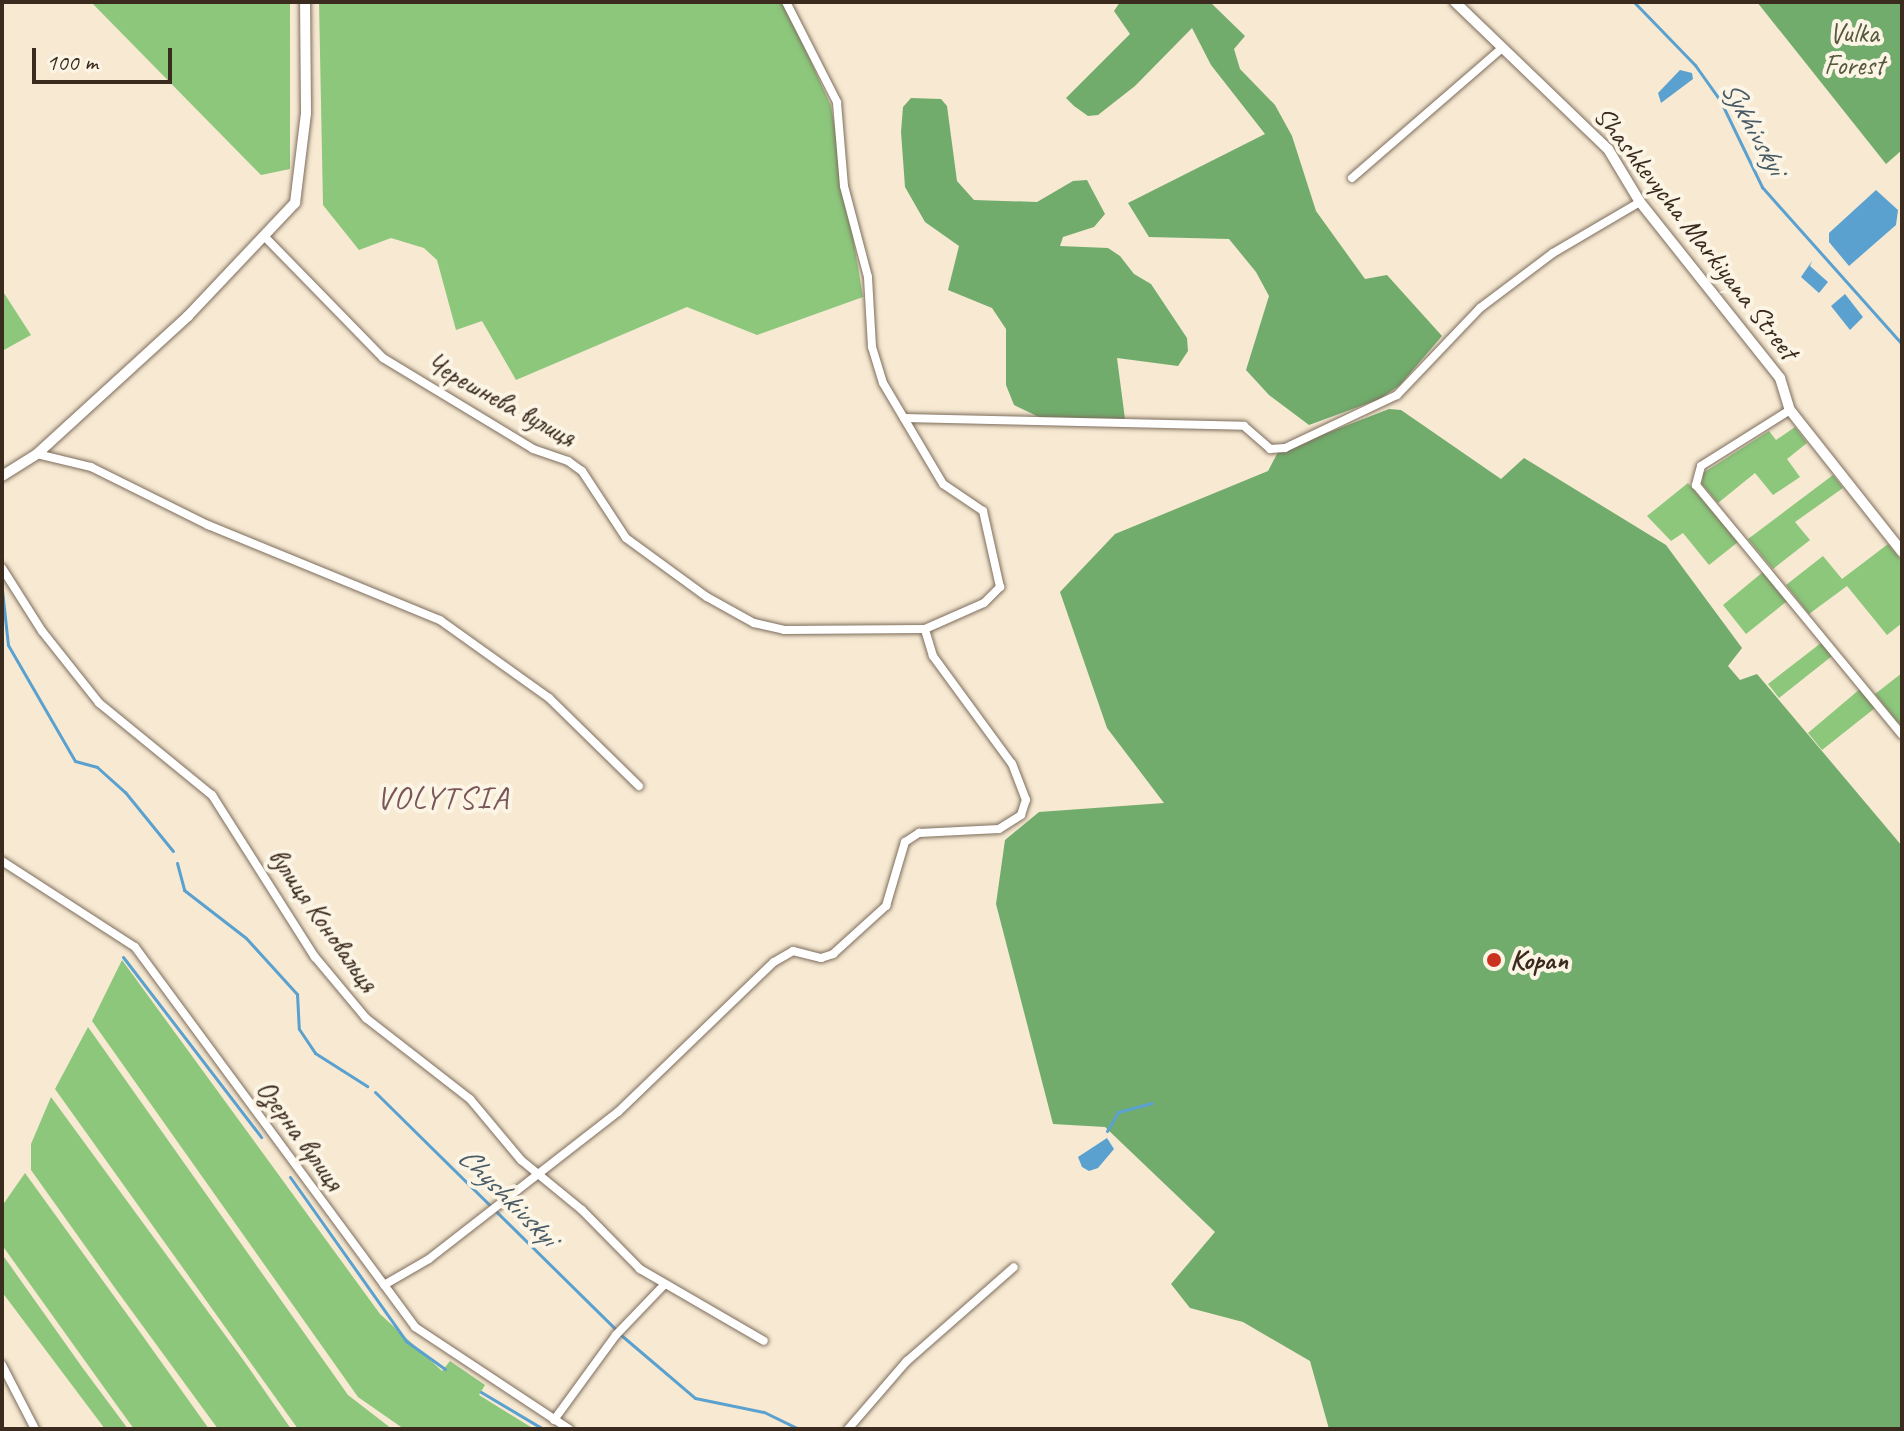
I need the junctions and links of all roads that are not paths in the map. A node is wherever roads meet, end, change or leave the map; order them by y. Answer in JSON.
{"nodes":[{"id":1,"x":305,"y":2,"type":"edge"},
{"id":2,"x":786,"y":2,"type":"edge"},
{"id":3,"x":1455,"y":2,"type":"edge"},
{"id":4,"x":1500,"y":50,"type":"junction"},
{"id":5,"x":1352,"y":178,"type":"dead end"},
{"id":6,"x":1640,"y":202,"type":"junction"},
{"id":7,"x":264,"y":236,"type":"junction"},
{"id":8,"x":1790,"y":410,"type":"junction"},
{"id":9,"x":904,"y":418,"type":"junction"},
{"id":10,"x":37,"y":454,"type":"junction"},
{"id":11,"x":2,"y":476,"type":"edge"},
{"id":12,"x":1902,"y":552,"type":"edge"},
{"id":13,"x":2,"y":568,"type":"edge"},
{"id":14,"x":925,"y":629,"type":"junction"},
{"id":15,"x":1902,"y":735,"type":"edge"},
{"id":16,"x":639,"y":786,"type":"dead end"},
{"id":17,"x":2,"y":861,"type":"edge"},
{"id":18,"x":539,"y":1175,"type":"junction"},
{"id":19,"x":1014,"y":1267,"type":"dead end"},
{"id":20,"x":384,"y":1285,"type":"junction"},
{"id":21,"x":663,"y":1286,"type":"junction"},
{"id":22,"x":764,"y":1341,"type":"dead end"},
{"id":23,"x":2,"y":1365,"type":"edge"},
{"id":24,"x":554,"y":1420,"type":"junction"},
{"id":25,"x":35,"y":1429,"type":"edge"},
{"id":26,"x":569,"y":1429,"type":"edge"},
{"id":27,"x":848,"y":1429,"type":"edge"}],
"edges":[{"from":1,"to":7,"type":"street"},
{"from":2,"to":9,"type":"street"},
{"from":3,"to":4,"type":"street","name":"Shashkevycha Markiyana Street"},
{"from":4,"to":5,"type":"street"},
{"from":4,"to":6,"type":"street","name":"Shashkevycha Markiyana Street"},
{"from":6,"to":8,"type":"street","name":"Shashkevycha Markiyana Street"},
{"from":6,"to":9,"type":"street"},
{"from":7,"to":10,"type":"street"},
{"from":7,"to":14,"type":"street","name":"Черешнева вулиця"},
{"from":8,"to":12,"type":"street","name":"Shashkevycha Markiyana Street"},
{"from":8,"to":15,"type":"street"},
{"from":9,"to":14,"type":"street","name":"Черешнева вулиця"},
{"from":10,"to":11,"type":"street"},
{"from":10,"to":16,"type":"street"},
{"from":13,"to":18,"type":"street","name":"вулиця Коновальця"},
{"from":14,"to":18,"type":"street"},
{"from":17,"to":20,"type":"street","name":"Озерна вулиця"},
{"from":18,"to":20,"type":"street"},
{"from":18,"to":21,"type":"street","name":"вулиця Коновальця"},
{"from":19,"to":27,"type":"street"},
{"from":20,"to":24,"type":"street","name":"Озерна вулиця"},
{"from":21,"to":22,"type":"street","name":"вулиця Коновальця"},
{"from":21,"to":24,"type":"street"},
{"from":23,"to":25,"type":"street"},
{"from":24,"to":26,"type":"street","name":"Озерна вулиця"}]}
